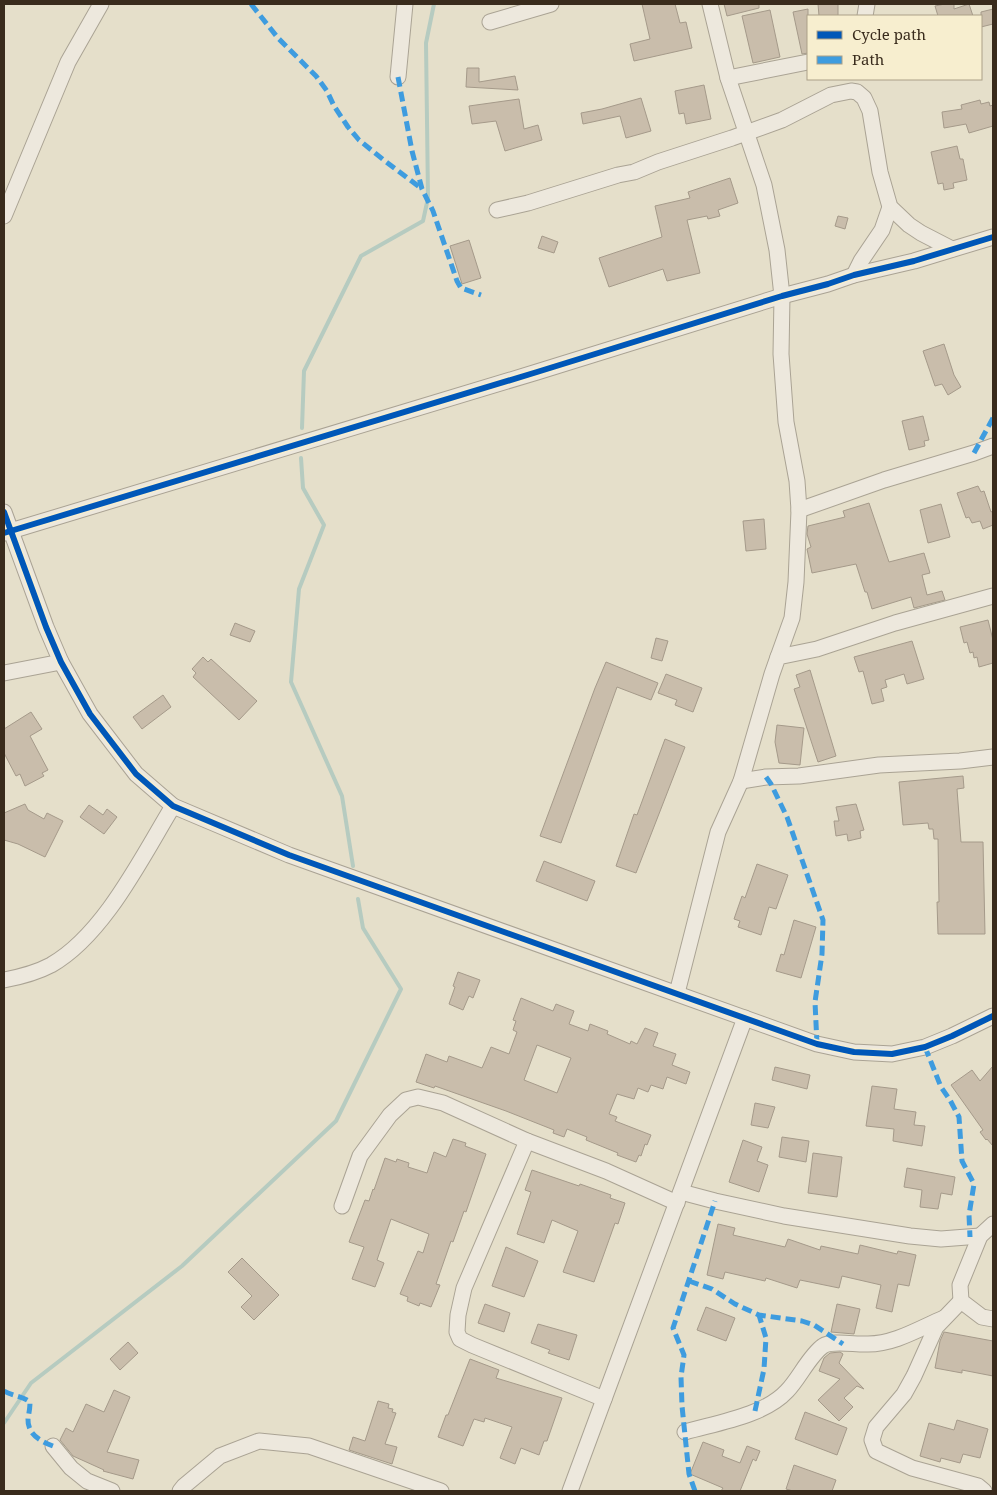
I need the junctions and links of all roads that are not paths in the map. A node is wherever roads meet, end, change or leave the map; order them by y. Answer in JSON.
{"nodes":[{"id":1,"x":101,"y":4,"type":"edge"},
{"id":2,"x":405,"y":4,"type":"edge"},
{"id":3,"x":551,"y":4,"type":"edge"},
{"id":4,"x":710,"y":4,"type":"edge"},
{"id":5,"x":490,"y":22,"type":"dead end"},
{"id":6,"x":807,"y":62,"type":"edge"},
{"id":7,"x":398,"y":77,"type":"dead end"},
{"id":8,"x":728,"y":78,"type":"junction"},
{"id":9,"x":857,"y":86,"type":"edge"},
{"id":10,"x":746,"y":133,"type":"junction"},
{"id":11,"x":890,"y":207,"type":"junction"},
{"id":12,"x":497,"y":210,"type":"dead end"},
{"id":13,"x":4,"y":216,"type":"edge"},
{"id":14,"x":993,"y":236,"type":"edge"},
{"id":15,"x":952,"y":249,"type":"junction"},
{"id":16,"x":854,"y":275,"type":"junction"},
{"id":17,"x":782,"y":296,"type":"junction"},
{"id":18,"x":993,"y":446,"type":"edge"},
{"id":19,"x":799,"y":510,"type":"junction"},
{"id":20,"x":4,"y":512,"type":"edge"},
{"id":21,"x":7,"y":532,"type":"edge"},
{"id":22,"x":993,"y":596,"type":"edge"},
{"id":23,"x":778,"y":657,"type":"junction"},
{"id":24,"x":62,"y":662,"type":"junction"},
{"id":25,"x":4,"y":673,"type":"edge"},
{"id":26,"x":993,"y":757,"type":"edge"},
{"id":27,"x":740,"y":780,"type":"junction"},
{"id":28,"x":173,"y":806,"type":"junction"},
{"id":29,"x":4,"y":980,"type":"edge"},
{"id":30,"x":677,"y":993,"type":"junction"},
{"id":31,"x":993,"y":1016,"type":"edge"},
{"id":32,"x":744,"y":1018,"type":"junction"},
{"id":33,"x":527,"y":1141,"type":"junction"},
{"id":34,"x":679,"y":1198,"type":"junction"},
{"id":35,"x":342,"y":1206,"type":"dead end"},
{"id":36,"x":993,"y":1224,"type":"edge"},
{"id":37,"x":980,"y":1236,"type":"junction"},
{"id":38,"x":961,"y":1302,"type":"junction"},
{"id":39,"x":944,"y":1318,"type":"junction"},
{"id":40,"x":993,"y":1319,"type":"edge"},
{"id":41,"x":604,"y":1399,"type":"junction"},
{"id":42,"x":685,"y":1432,"type":"dead end"},
{"id":43,"x":53,"y":1446,"type":"dead end"},
{"id":44,"x":112,"y":1491,"type":"edge"},
{"id":45,"x":180,"y":1491,"type":"edge"},
{"id":46,"x":441,"y":1491,"type":"edge"},
{"id":47,"x":570,"y":1491,"type":"edge"},
{"id":48,"x":984,"y":1491,"type":"edge"}],
"edges":[{"from":1,"to":13,"type":"street"},
{"from":2,"to":7,"type":"street"},
{"from":3,"to":5,"type":"street"},
{"from":4,"to":8,"type":"street"},
{"from":6,"to":8,"type":"street"},
{"from":8,"to":10,"type":"street"},
{"from":9,"to":10,"type":"street"},
{"from":9,"to":11,"type":"street"},
{"from":10,"to":12,"type":"street"},
{"from":10,"to":17,"type":"street"},
{"from":11,"to":15,"type":"street"},
{"from":11,"to":16,"type":"street"},
{"from":14,"to":15,"type":"street"},
{"from":15,"to":16,"type":"street"},
{"from":16,"to":17,"type":"street"},
{"from":17,"to":19,"type":"street"},
{"from":17,"to":21,"type":"street"},
{"from":18,"to":19,"type":"street"},
{"from":19,"to":23,"type":"street"},
{"from":20,"to":21,"type":"street"},
{"from":21,"to":24,"type":"street"},
{"from":22,"to":23,"type":"street"},
{"from":23,"to":27,"type":"street"},
{"from":24,"to":25,"type":"street"},
{"from":24,"to":28,"type":"street"},
{"from":26,"to":27,"type":"street"},
{"from":27,"to":30,"type":"street"},
{"from":28,"to":29,"type":"street"},
{"from":28,"to":30,"type":"street"},
{"from":30,"to":32,"type":"street"},
{"from":31,"to":32,"type":"street"},
{"from":32,"to":34,"type":"street"},
{"from":33,"to":34,"type":"street"},
{"from":33,"to":35,"type":"street"},
{"from":33,"to":41,"type":"street"},
{"from":34,"to":37,"type":"street"},
{"from":34,"to":41,"type":"street"},
{"from":36,"to":37,"type":"street"},
{"from":37,"to":38,"type":"street"},
{"from":38,"to":39,"type":"street"},
{"from":38,"to":40,"type":"street"},
{"from":39,"to":42,"type":"street"},
{"from":39,"to":48,"type":"street"},
{"from":41,"to":47,"type":"street"},
{"from":43,"to":44,"type":"street"},
{"from":45,"to":46,"type":"street"}]}
